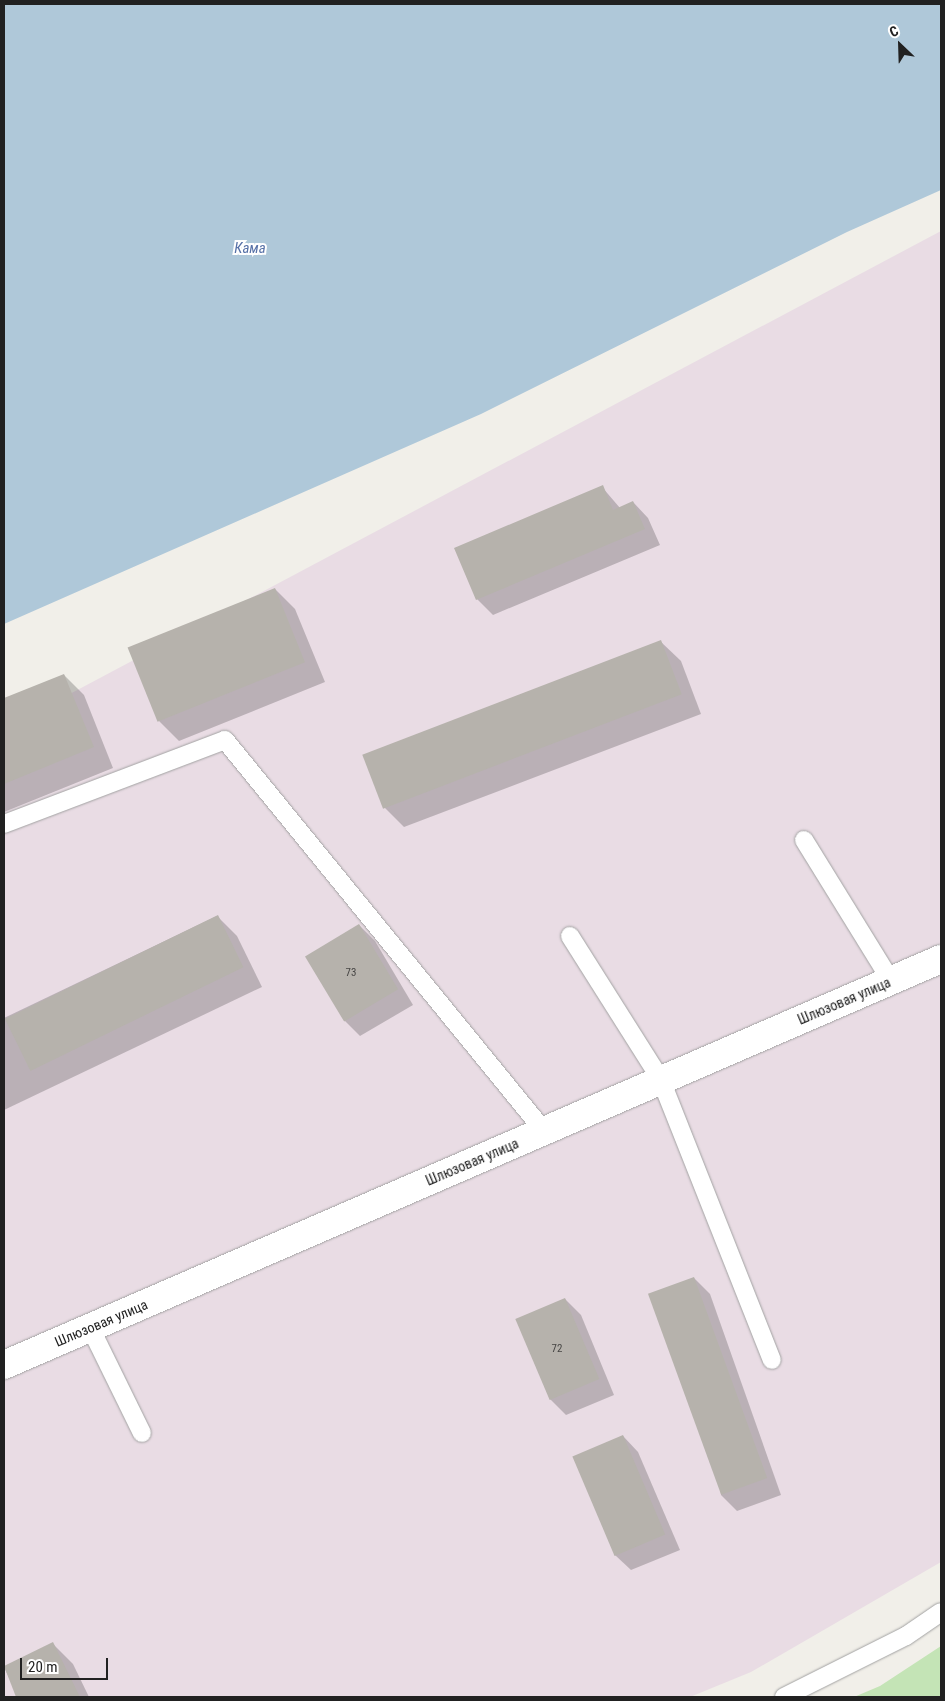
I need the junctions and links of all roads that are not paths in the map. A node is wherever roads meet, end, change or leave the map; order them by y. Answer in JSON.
{"nodes":[{"id":1,"x":4,"y":824,"type":"edge"},
{"id":2,"x":804,"y":840,"type":"dead end"},
{"id":3,"x":570,"y":936,"type":"dead end"},
{"id":4,"x":941,"y":958,"type":"edge"},
{"id":5,"x":891,"y":980,"type":"junction"},
{"id":6,"x":661,"y":1080,"type":"junction"},
{"id":7,"x":544,"y":1131,"type":"junction"},
{"id":8,"x":90,"y":1327,"type":"junction"},
{"id":9,"x":772,"y":1360,"type":"dead end"},
{"id":10,"x":4,"y":1365,"type":"edge"},
{"id":11,"x":142,"y":1434,"type":"dead end"},
{"id":12,"x":941,"y":1612,"type":"edge"},
{"id":13,"x":784,"y":1697,"type":"edge"}],
"edges":[{"from":1,"to":7,"type":"lane"},
{"from":2,"to":5,"type":"lane"},
{"from":3,"to":6,"type":"lane"},
{"from":4,"to":5,"type":"street","name":"Шлюзовая улица"},
{"from":5,"to":6,"type":"street","name":"Шлюзовая улица"},
{"from":6,"to":7,"type":"street","name":"Шлюзовая улица"},
{"from":6,"to":9,"type":"lane"},
{"from":7,"to":8,"type":"street","name":"Шлюзовая улица"},
{"from":8,"to":10,"type":"street","name":"Шлюзовая улица"},
{"from":8,"to":11,"type":"lane"},
{"from":12,"to":13,"type":"lane"}]}
